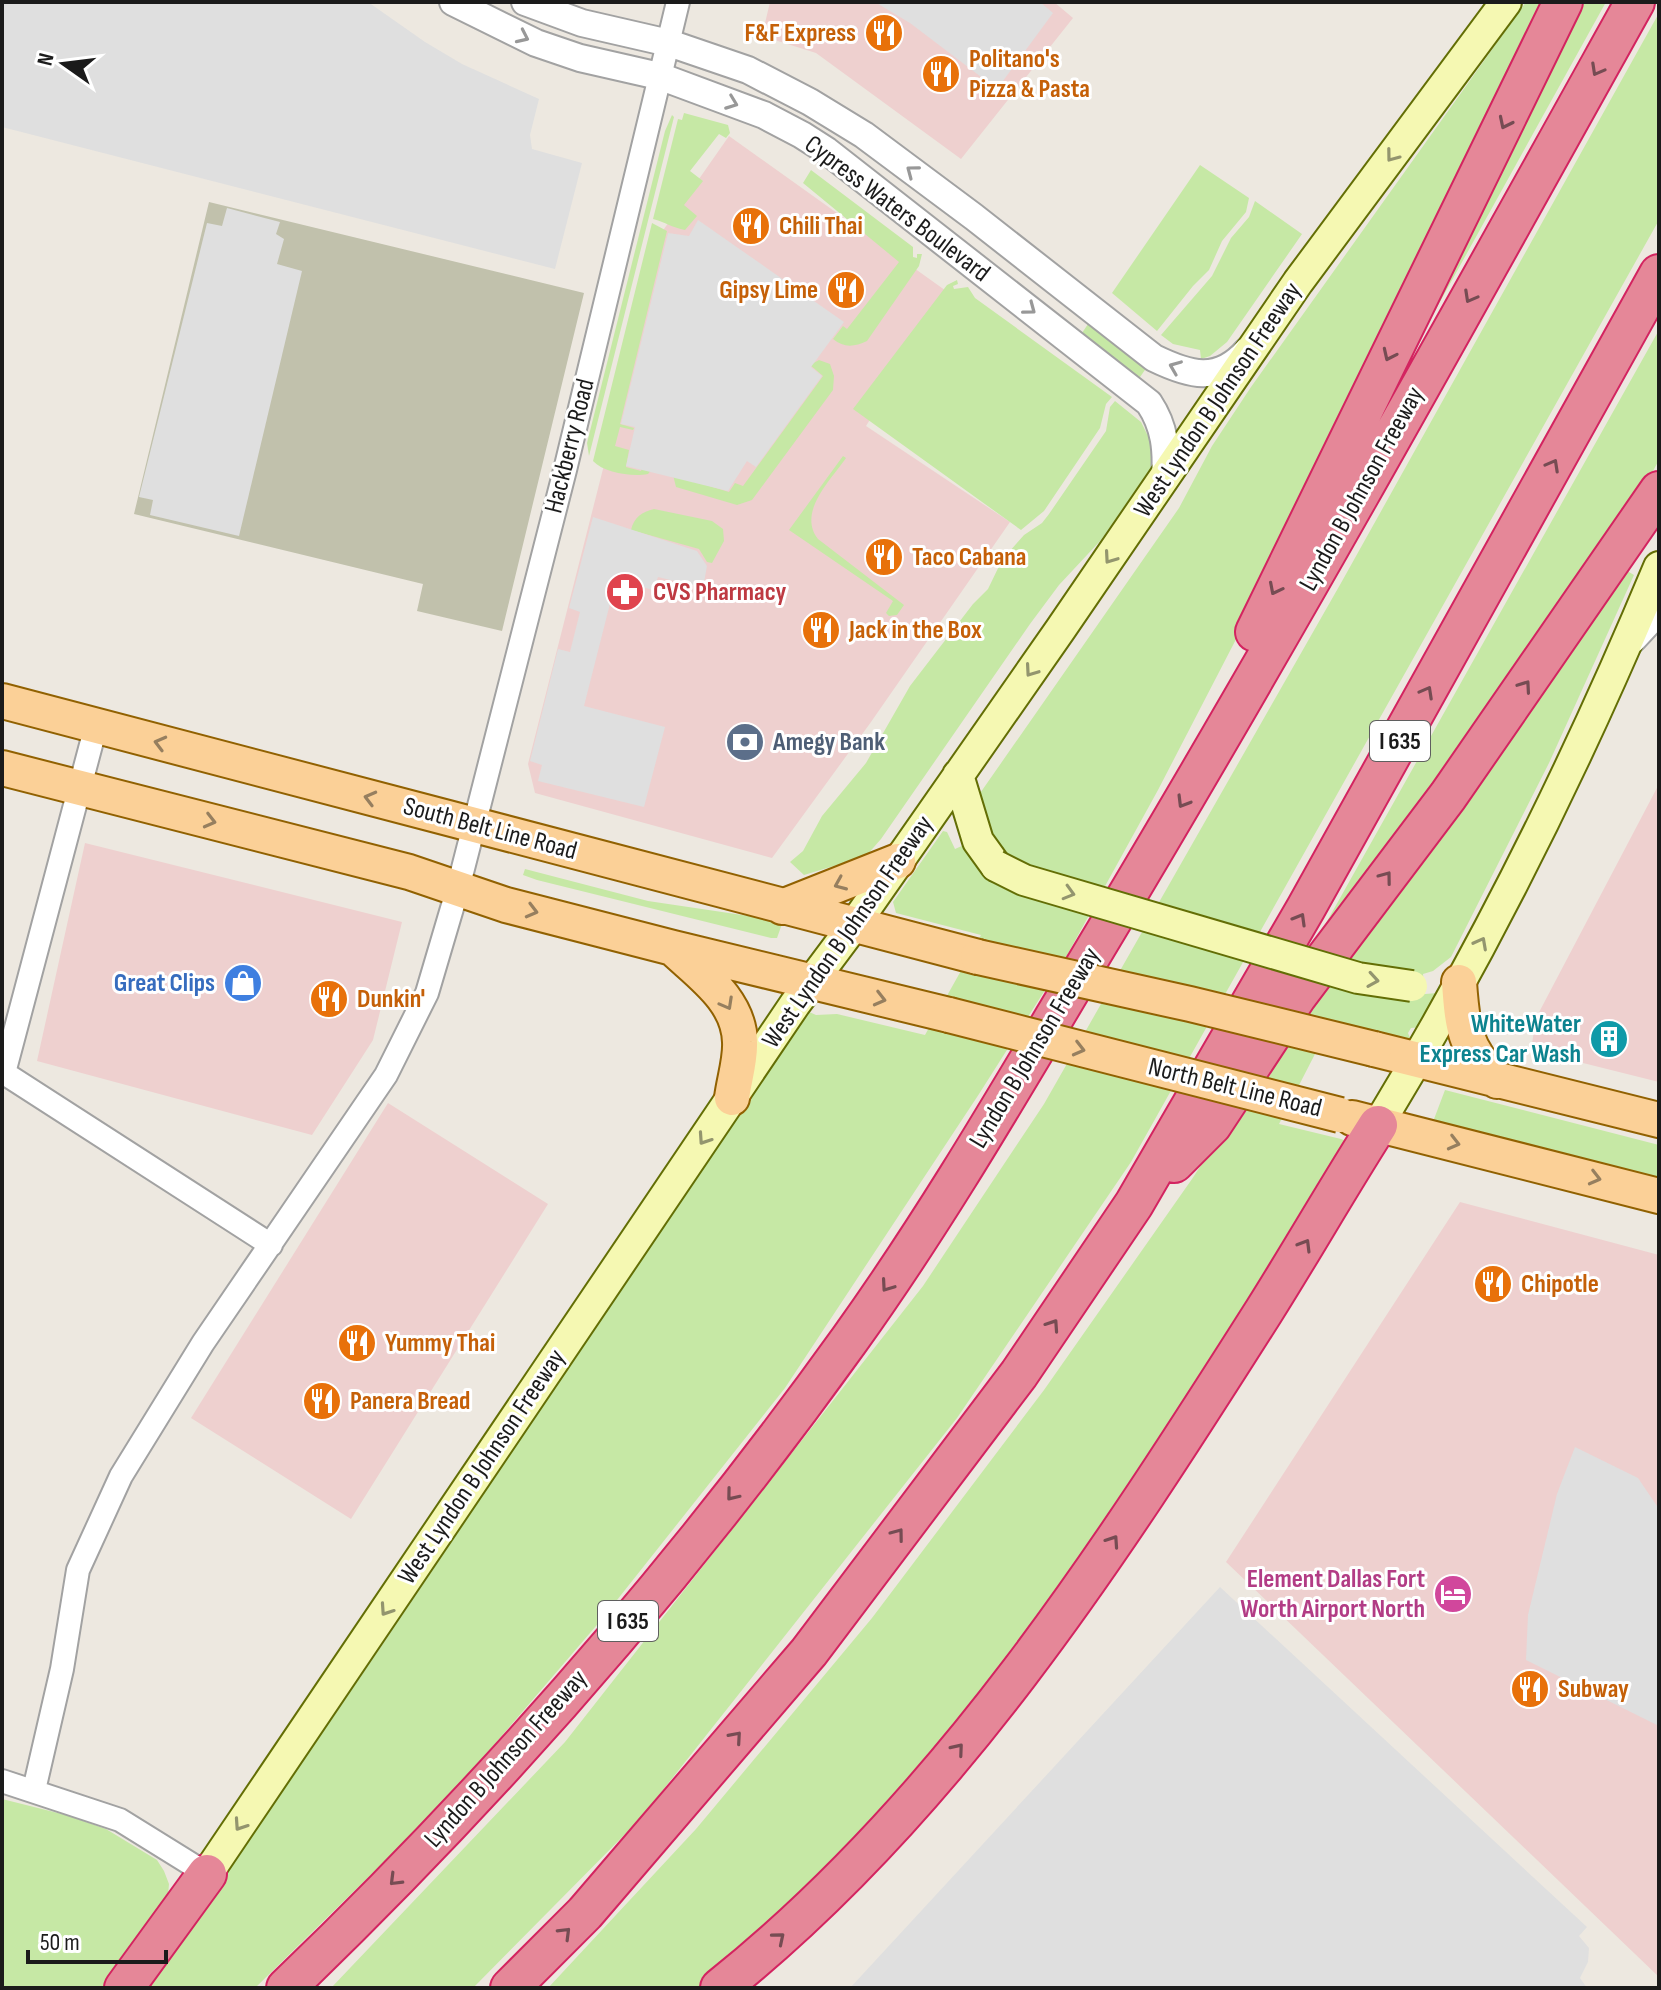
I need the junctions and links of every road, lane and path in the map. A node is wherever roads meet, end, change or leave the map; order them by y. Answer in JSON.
{"nodes":[{"id":1,"x":453,"y":2,"type":"edge"},
{"id":2,"x":525,"y":2,"type":"edge"},
{"id":3,"x":678,"y":2,"type":"edge"},
{"id":4,"x":1506,"y":2,"type":"edge"},
{"id":5,"x":1563,"y":2,"type":"edge"},
{"id":6,"x":1635,"y":2,"type":"edge"},
{"id":7,"x":669,"y":43,"type":"junction"},
{"id":8,"x":659,"y":76,"type":"junction"},
{"id":9,"x":974,"y":217,"type":"junction"},
{"id":10,"x":950,"y":249,"type":"junction"},
{"id":11,"x":1659,"y":274,"type":"edge"},
{"id":12,"x":1264,"y":331,"type":"junction"},
{"id":13,"x":1165,"y":479,"type":"junction"},
{"id":14,"x":1659,"y":491,"type":"edge"},
{"id":15,"x":1659,"y":567,"type":"edge"},
{"id":16,"x":1659,"y":614,"type":"edge"},
{"id":17,"x":1623,"y":654,"type":"junction"},
{"id":18,"x":2,"y":701,"type":"edge"},
{"id":19,"x":96,"y":726,"type":"junction"},
{"id":20,"x":1223,"y":735,"type":"junction"},
{"id":21,"x":2,"y":768,"type":"edge"},
{"id":22,"x":958,"y":775,"type":"junction"},
{"id":23,"x":80,"y":788,"type":"junction"},
{"id":24,"x":473,"y":825,"type":"junction"},
{"id":25,"x":898,"y":861,"type":"junction"},
{"id":26,"x":458,"y":888,"type":"junction"},
{"id":27,"x":782,"y":907,"type":"junction"},
{"id":28,"x":854,"y":925,"type":"junction"},
{"id":29,"x":673,"y":948,"type":"junction"},
{"id":30,"x":811,"y":982,"type":"junction"},
{"id":31,"x":1459,"y":982,"type":"junction"},
{"id":32,"x":1417,"y":1061,"type":"junction"},
{"id":33,"x":1497,"y":1081,"type":"junction"},
{"id":34,"x":732,"y":1098,"type":"junction"},
{"id":35,"x":1659,"y":1120,"type":"edge"},
{"id":36,"x":1378,"y":1125,"type":"junction"},
{"id":37,"x":1659,"y":1196,"type":"edge"},
{"id":38,"x":1134,"y":1204,"type":"junction"},
{"id":39,"x":271,"y":1245,"type":"junction"},
{"id":40,"x":2,"y":1781,"type":"edge"},
{"id":41,"x":34,"y":1790,"type":"junction"},
{"id":42,"x":207,"y":1874,"type":"junction"},
{"id":43,"x":124,"y":1988,"type":"edge"},
{"id":44,"x":286,"y":1988,"type":"edge"},
{"id":45,"x":510,"y":1988,"type":"edge"},
{"id":46,"x":720,"y":1988,"type":"edge"}],
"edges":[{"from":1,"to":8,"type":"street","name":"Cypress Waters Boulevard","one_way":true},
{"from":2,"to":7,"type":"street","name":"Cypress Waters Boulevard"},
{"from":3,"to":7,"type":"street","name":"Hackberry Road"},
{"from":4,"to":12,"type":"main road","name":"West Lyndon B Johnson Freeway","one_way":true},
{"from":5,"to":20,"type":"highway","one_way":true},
{"from":6,"to":20,"type":"highway","name":"Lyndon B Johnson Freeway","number":"I 635","one_way":true},
{"from":7,"to":8,"type":"street","name":"Hackberry Road"},
{"from":9,"to":7,"type":"street","name":"Cypress Waters Boulevard","one_way":true},
{"from":8,"to":10,"type":"street","name":"Cypress Waters Boulevard","one_way":true},
{"from":8,"to":24,"type":"street","name":"Hackberry Road"},
{"from":9,"to":10,"type":"street"},
{"from":12,"to":9,"type":"street","name":"Cypress Waters Boulevard","one_way":true},
{"from":10,"to":13,"type":"street","name":"Cypress Waters Boulevard","one_way":true},
{"from":38,"to":11,"type":"highway","number":"I 635","one_way":true},
{"from":12,"to":13,"type":"main road","name":"West Lyndon B Johnson Freeway"},
{"from":13,"to":22,"type":"main road","name":"West Lyndon B Johnson Freeway","one_way":true},
{"from":38,"to":14,"type":"highway","one_way":true},
{"from":15,"to":17,"type":"main road"},
{"from":16,"to":17,"type":"street"},
{"from":31,"to":17,"type":"main road","one_way":true},
{"from":18,"to":19,"type":"main road","name":"South Belt Line Road"},
{"from":19,"to":23,"type":"street"},
{"from":24,"to":19,"type":"main road","name":"South Belt Line Road","one_way":true},
{"from":20,"to":44,"type":"highway","name":"Lyndon B Johnson Freeway","number":"I 635","one_way":true},
{"from":21,"to":23,"type":"main road"},
{"from":22,"to":25,"type":"main road","name":"West Lyndon B Johnson Freeway"},
{"from":22,"to":31,"type":"main road","one_way":true,"bridge":true},
{"from":23,"to":26,"type":"main road","one_way":true},
{"from":23,"to":39,"type":"street"},
{"from":24,"to":26,"type":"street","name":"Hackberry Road"},
{"from":24,"to":27,"type":"main road","name":"South Belt Line Road"},
{"from":25,"to":27,"type":"main road","one_way":true},
{"from":25,"to":28,"type":"main road","name":"West Lyndon B Johnson Freeway"},
{"from":26,"to":29,"type":"main road","one_way":true},
{"from":26,"to":39,"type":"street","name":"Hackberry Road"},
{"from":27,"to":28,"type":"main road","name":"South Belt Line Road"},
{"from":28,"to":30,"type":"main road","name":"West Lyndon B Johnson Freeway"},
{"from":28,"to":32,"type":"main road","name":"South Belt Line Road","bridge":true},
{"from":29,"to":30,"type":"main road"},
{"from":29,"to":34,"type":"main road","one_way":true},
{"from":30,"to":34,"type":"main road","name":"West Lyndon B Johnson Freeway"},
{"from":30,"to":36,"type":"main road","name":"North Belt Line Road","one_way":true,"bridge":true},
{"from":31,"to":32,"type":"main road"},
{"from":31,"to":33,"type":"main road"},
{"from":32,"to":33,"type":"main road"},
{"from":32,"to":36,"type":"main road"},
{"from":33,"to":35,"type":"main road"},
{"from":34,"to":42,"type":"main road","name":"West Lyndon B Johnson Freeway","one_way":true},
{"from":36,"to":37,"type":"main road","name":"North Belt Line Road","one_way":true},
{"from":46,"to":36,"type":"highway","one_way":true},
{"from":45,"to":38,"type":"highway","number":"I 635","one_way":true},
{"from":39,"to":41,"type":"street","name":"Hackberry Road"},
{"from":40,"to":41,"type":"street"},
{"from":41,"to":42,"type":"street"},
{"from":42,"to":43,"type":"highway"}]}
